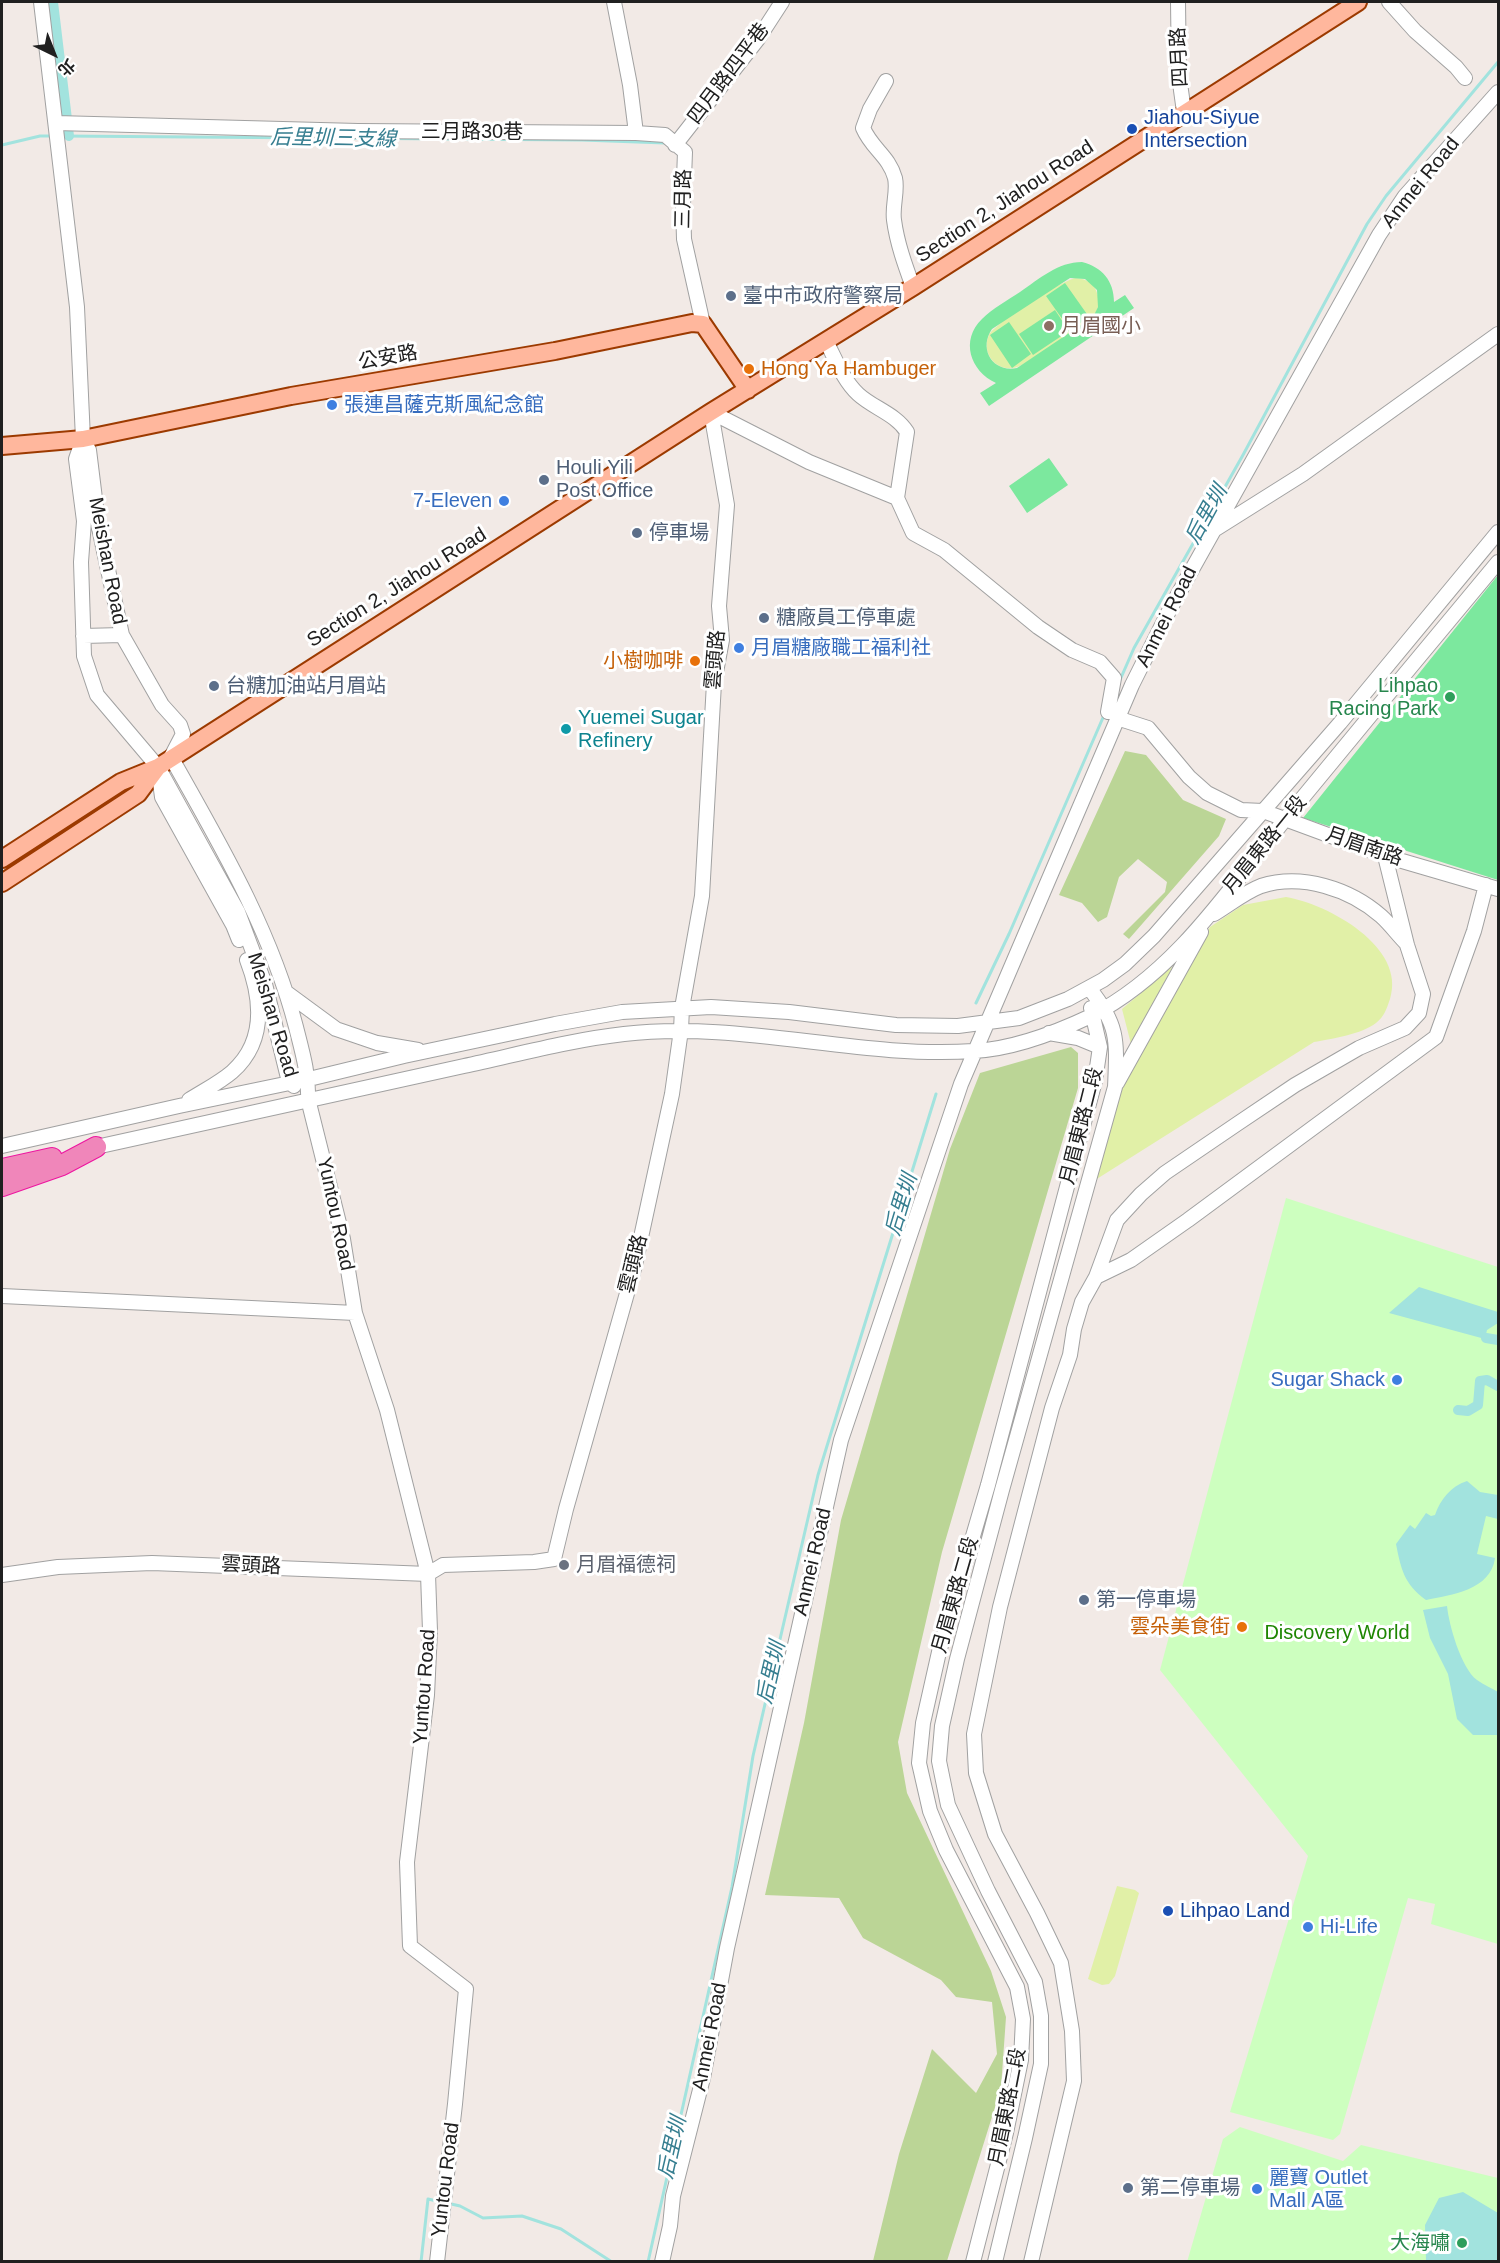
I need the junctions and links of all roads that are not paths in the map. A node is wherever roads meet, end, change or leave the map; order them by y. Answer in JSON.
{"nodes":[{"id":1,"x":41,"y":2,"type":"edge"},
{"id":2,"x":614,"y":2,"type":"edge"},
{"id":3,"x":782,"y":2,"type":"edge"},
{"id":4,"x":1178,"y":2,"type":"edge"},
{"id":5,"x":1358,"y":2,"type":"edge"},
{"id":6,"x":1389,"y":2,"type":"edge"},
{"id":7,"x":1465,"y":78,"type":"dead end"},
{"id":8,"x":886,"y":81,"type":"dead end"},
{"id":9,"x":1498,"y":92,"type":"edge"},
{"id":10,"x":1184,"y":112,"type":"junction"},
{"id":11,"x":57,"y":123,"type":"junction"},
{"id":12,"x":636,"y":133,"type":"junction"},
{"id":13,"x":675,"y":144,"type":"junction"},
{"id":14,"x":914,"y":287,"type":"junction"},
{"id":15,"x":703,"y":324,"type":"junction"},
{"id":16,"x":1498,"y":333,"type":"edge"},
{"id":17,"x":826,"y":340,"type":"junction"},
{"id":18,"x":748,"y":390,"type":"junction"},
{"id":19,"x":711,"y":412,"type":"junction"},
{"id":20,"x":83,"y":440,"type":"junction"},
{"id":21,"x":2,"y":446,"type":"edge"},
{"id":22,"x":897,"y":498,"type":"junction"},
{"id":23,"x":1212,"y":532,"type":"junction"},
{"id":24,"x":1498,"y":532,"type":"edge"},
{"id":25,"x":1498,"y":562,"type":"edge"},
{"id":26,"x":122,"y":635,"type":"junction"},
{"id":27,"x":83,"y":636,"type":"junction"},
{"id":28,"x":1114,"y":715,"type":"junction"},
{"id":29,"x":165,"y":762,"type":"junction"},
{"id":30,"x":1263,"y":811,"type":"junction"},
{"id":31,"x":1285,"y":819,"type":"junction"},
{"id":32,"x":1385,"y":856,"type":"junction"},
{"id":33,"x":2,"y":859,"type":"edge"},
{"id":34,"x":2,"y":883,"type":"edge"},
{"id":35,"x":1492,"y":887,"type":"edge"},
{"id":36,"x":1209,"y":917,"type":"junction"},
{"id":37,"x":1407,"y":945,"type":"junction"},
{"id":38,"x":1089,"y":988,"type":"junction"},
{"id":39,"x":287,"y":993,"type":"junction"},
{"id":40,"x":1105,"y":1007,"type":"junction"},
{"id":41,"x":681,"y":1008,"type":"junction"},
{"id":42,"x":1092,"y":1015,"type":"junction"},
{"id":43,"x":988,"y":1023,"type":"junction"},
{"id":44,"x":681,"y":1030,"type":"junction"},
{"id":45,"x":1049,"y":1034,"type":"junction"},
{"id":46,"x":1100,"y":1047,"type":"junction"},
{"id":47,"x":426,"y":1051,"type":"junction"},
{"id":48,"x":975,"y":1051,"type":"junction"},
{"id":49,"x":309,"y":1079,"type":"junction"},
{"id":50,"x":289,"y":1082,"type":"junction"},
{"id":51,"x":1115,"y":1087,"type":"junction"},
{"id":52,"x":308,"y":1099,"type":"junction"},
{"id":53,"x":179,"y":1106,"type":"junction"},
{"id":54,"x":2,"y":1146,"type":"edge"},
{"id":55,"x":96,"y":1148,"type":"junction"},
{"id":56,"x":2,"y":1169,"type":"edge"},
{"id":57,"x":2,"y":1186,"type":"edge"},
{"id":58,"x":1096,"y":1277,"type":"junction"},
{"id":59,"x":2,"y":1296,"type":"edge"},
{"id":60,"x":355,"y":1313,"type":"junction"},
{"id":61,"x":428,"y":1574,"type":"junction"},
{"id":62,"x":2,"y":1575,"type":"edge"},
{"id":63,"x":437,"y":2262,"type":"edge"},
{"id":64,"x":662,"y":2262,"type":"edge"},
{"id":65,"x":973,"y":2262,"type":"edge"},
{"id":66,"x":995,"y":2262,"type":"edge"},
{"id":67,"x":1031,"y":2262,"type":"edge"}],
"edges":[{"from":1,"to":11,"type":"street","name":"Meishan Road"},
{"from":2,"to":12,"type":"street"},
{"from":3,"to":13,"type":"street","name":"四月路四平巷"},
{"from":4,"to":10,"type":"street","name":"四月路"},
{"from":5,"to":10,"type":"main road","name":"Section 2, Jiahou Road"},
{"from":6,"to":7,"type":"street"},
{"from":8,"to":14,"type":"street"},
{"from":9,"to":23,"type":"street","name":"Anmei Road"},
{"from":10,"to":14,"type":"main road","name":"Section 2, Jiahou Road"},
{"from":11,"to":12,"type":"street","name":"三月路30巷"},
{"from":11,"to":20,"type":"street","name":"Meishan Road"},
{"from":12,"to":13,"type":"street","name":"三月路"},
{"from":13,"to":15,"type":"street","name":"三月路"},
{"from":14,"to":17,"type":"main road","name":"Section 2, Jiahou Road"},
{"from":15,"to":18,"type":"main road"},
{"from":15,"to":20,"type":"main road","name":"公安路"},
{"from":16,"to":23,"type":"street"},
{"from":17,"to":18,"type":"main road","name":"Section 2, Jiahou Road"},
{"from":17,"to":22,"type":"street"},
{"from":18,"to":19,"type":"main road","name":"Section 2, Jiahou Road"},
{"from":19,"to":22,"type":"street"},
{"from":19,"to":29,"type":"main road","name":"Section 2, Jiahou Road"},
{"from":19,"to":41,"type":"street","name":"雲頭路"},
{"from":20,"to":21,"type":"main road","name":"公安路"},
{"from":20,"to":26,"type":"street","name":"Meishan Road"},
{"from":20,"to":27,"type":"street","name":"Meishan Road"},
{"from":22,"to":28,"type":"street"},
{"from":23,"to":28,"type":"street","name":"Anmei Road"},
{"from":24,"to":30,"type":"street","name":"月眉東路一段"},
{"from":25,"to":31,"type":"street","name":"月眉東路一段"},
{"from":26,"to":27,"type":"street"},
{"from":26,"to":29,"type":"street","name":"Meishan Road"},
{"from":27,"to":29,"type":"street","name":"Meishan Road"},
{"from":28,"to":30,"type":"street","name":"月眉南路"},
{"from":28,"to":43,"type":"street","name":"Anmei Road"},
{"from":29,"to":33,"type":"main road","name":"Section 2, Jiahou Road"},
{"from":29,"to":34,"type":"main road","name":"Section 2, Jiahou Road"},
{"from":29,"to":39,"type":"street","name":"Meishan Road"},
{"from":29,"to":50,"type":"street","name":"Meishan Road"},
{"from":29,"to":53,"type":"street"},
{"from":30,"to":31,"type":"street","name":"月眉南路"},
{"from":30,"to":38,"type":"street","name":"月眉東路一段"},
{"from":31,"to":32,"type":"street","name":"月眉南路"},
{"from":31,"to":36,"type":"street","name":"月眉東路一段"},
{"from":32,"to":35,"type":"street","name":"月眉南路"},
{"from":32,"to":37,"type":"street"},
{"from":35,"to":58,"type":"street"},
{"from":36,"to":37,"type":"street"},
{"from":36,"to":40,"type":"street","name":"月眉東路一段"},
{"from":36,"to":51,"type":"street"},
{"from":37,"to":58,"type":"street"},
{"from":38,"to":40,"type":"street","name":"月眉東路二段"},
{"from":38,"to":42,"type":"street","name":"月眉東路二段"},
{"from":38,"to":43,"type":"street","name":"月眉東路一段"},
{"from":39,"to":47,"type":"street"},
{"from":39,"to":49,"type":"street","name":"Meishan Road"},
{"from":40,"to":42,"type":"street","name":"月眉東路一段"},
{"from":40,"to":51,"type":"street","name":"月眉東路二段"},
{"from":41,"to":43,"type":"street","name":"月眉東路一段"},
{"from":41,"to":44,"type":"street","name":"雲頭路"},
{"from":41,"to":47,"type":"street","name":"月眉東路一段"},
{"from":42,"to":45,"type":"street","name":"月眉東路一段"},
{"from":42,"to":46,"type":"street","name":"月眉東路二段"},
{"from":43,"to":48,"type":"street","name":"Anmei Road"},
{"from":44,"to":48,"type":"street","name":"月眉東路一段"},
{"from":44,"to":52,"type":"street","name":"月眉東路一段"},
{"from":44,"to":61,"type":"street","name":"雲頭路"},
{"from":45,"to":46,"type":"street"},
{"from":45,"to":48,"type":"street","name":"月眉東路一段"},
{"from":46,"to":65,"type":"street","name":"月眉東路二段"},
{"from":47,"to":49,"type":"street","name":"月眉東路一段"},
{"from":48,"to":64,"type":"street","name":"Anmei Road"},
{"from":49,"to":50,"type":"street","name":"月眉東路一段"},
{"from":49,"to":52,"type":"street","name":"Meishan Road"},
{"from":50,"to":52,"type":"street","name":"Meishan Road"},
{"from":50,"to":53,"type":"street","name":"月眉東路一段"},
{"from":51,"to":66,"type":"street","name":"月眉東路二段"},
{"from":52,"to":55,"type":"street","name":"月眉東路一段"},
{"from":52,"to":60,"type":"street","name":"Yuntou Road"},
{"from":53,"to":54,"type":"street","name":"月眉東路一段"},
{"from":55,"to":56,"type":"highway"},
{"from":55,"to":57,"type":"highway"},
{"from":58,"to":67,"type":"street"},
{"from":59,"to":60,"type":"street"},
{"from":60,"to":61,"type":"street","name":"Yuntou Road"},
{"from":61,"to":62,"type":"street","name":"雲頭路"},
{"from":61,"to":63,"type":"street","name":"Yuntou Road"}]}
